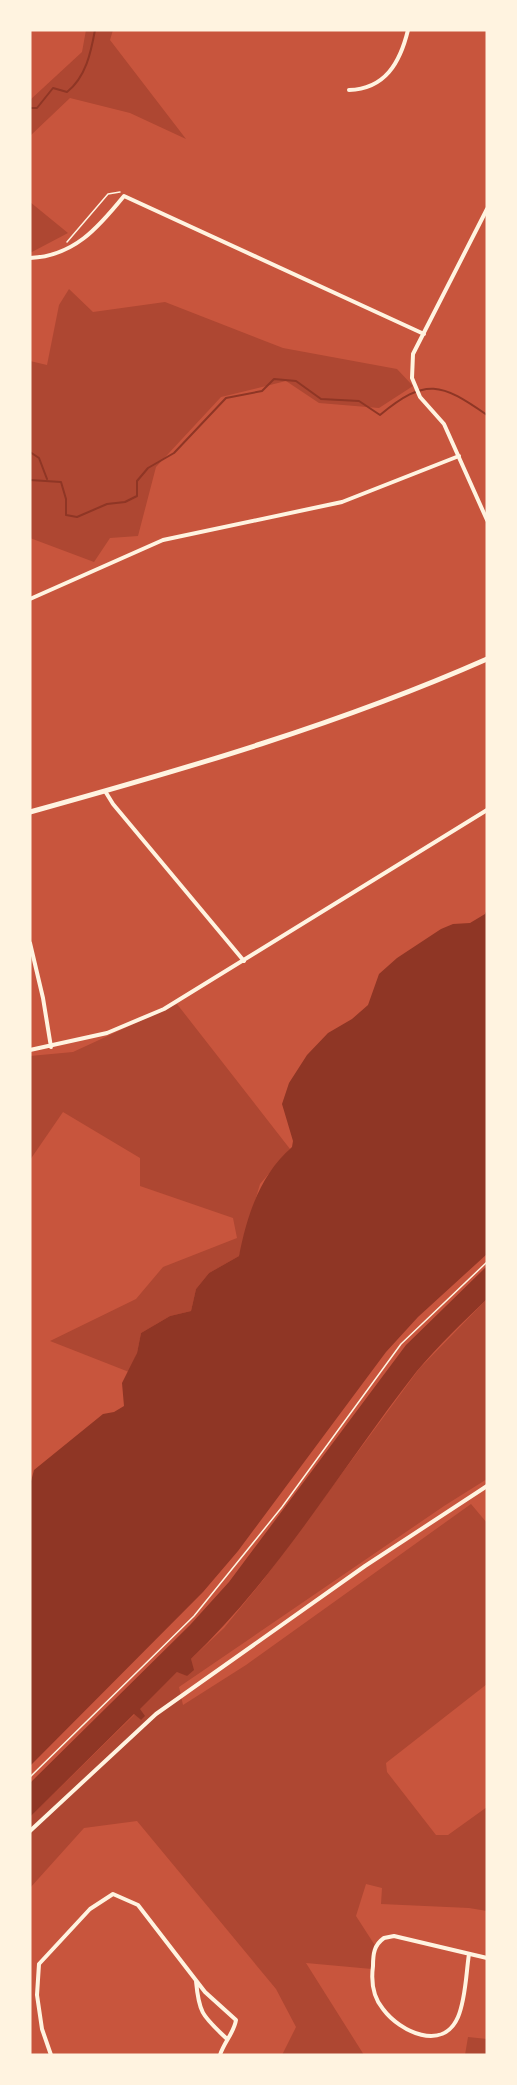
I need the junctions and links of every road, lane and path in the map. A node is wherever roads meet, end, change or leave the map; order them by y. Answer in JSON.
{"nodes":[{"id":1,"x":408,"y":30,"type":"edge"},
{"id":2,"x":349,"y":90,"type":"dead end"},
{"id":3,"x":124,"y":194,"type":"junction"},
{"id":4,"x":487,"y":209,"type":"edge"},
{"id":5,"x":61,"y":247,"type":"dead end"},
{"id":6,"x":30,"y":258,"type":"edge"},
{"id":7,"x":423,"y":334,"type":"junction"},
{"id":8,"x":459,"y":456,"type":"junction"},
{"id":9,"x":487,"y":520,"type":"edge"},
{"id":10,"x":30,"y":599,"type":"edge"},
{"id":11,"x":487,"y":659,"type":"edge"},
{"id":12,"x":105,"y":791,"type":"junction"},
{"id":13,"x":487,"y":810,"type":"edge"},
{"id":14,"x":30,"y":812,"type":"edge"},
{"id":15,"x":30,"y":943,"type":"edge"},
{"id":16,"x":244,"y":961,"type":"junction"},
{"id":17,"x":51,"y":1047,"type":"junction"},
{"id":18,"x":30,"y":1050,"type":"edge"},
{"id":19,"x":487,"y":1262,"type":"edge"},
{"id":20,"x":487,"y":1486,"type":"edge"},
{"id":21,"x":30,"y":1777,"type":"edge"},
{"id":22,"x":30,"y":1831,"type":"edge"},
{"id":23,"x":469,"y":1953,"type":"junction"},
{"id":24,"x":487,"y":1958,"type":"edge"},
{"id":25,"x":196,"y":1980,"type":"junction"},
{"id":26,"x":226,"y":2038,"type":"junction"},
{"id":27,"x":51,"y":2055,"type":"edge"},
{"id":28,"x":220,"y":2055,"type":"edge"}],
"edges":[{"from":1,"to":2,"type":"street"},
{"from":3,"to":5,"type":"path"},
{"from":3,"to":6,"type":"street"},
{"from":3,"to":7,"type":"street"},
{"from":4,"to":7,"type":"street"},
{"from":7,"to":8,"type":"street"},
{"from":8,"to":9,"type":"street"},
{"from":8,"to":10,"type":"street"},
{"from":11,"to":12,"type":"main road"},
{"from":12,"to":14,"type":"main road"},
{"from":12,"to":16,"type":"street"},
{"from":13,"to":16,"type":"street"},
{"from":15,"to":17,"type":"street"},
{"from":16,"to":17,"type":"street"},
{"from":17,"to":18,"type":"street"},
{"from":19,"to":21,"type":"path"},
{"from":20,"to":22,"type":"street"},
{"from":23,"to":23,"type":"street"},
{"from":23,"to":24,"type":"street"},
{"from":25,"to":26,"type":"street"},
{"from":25,"to":26,"type":"street"},
{"from":25,"to":27,"type":"street"},
{"from":26,"to":28,"type":"street"}]}
